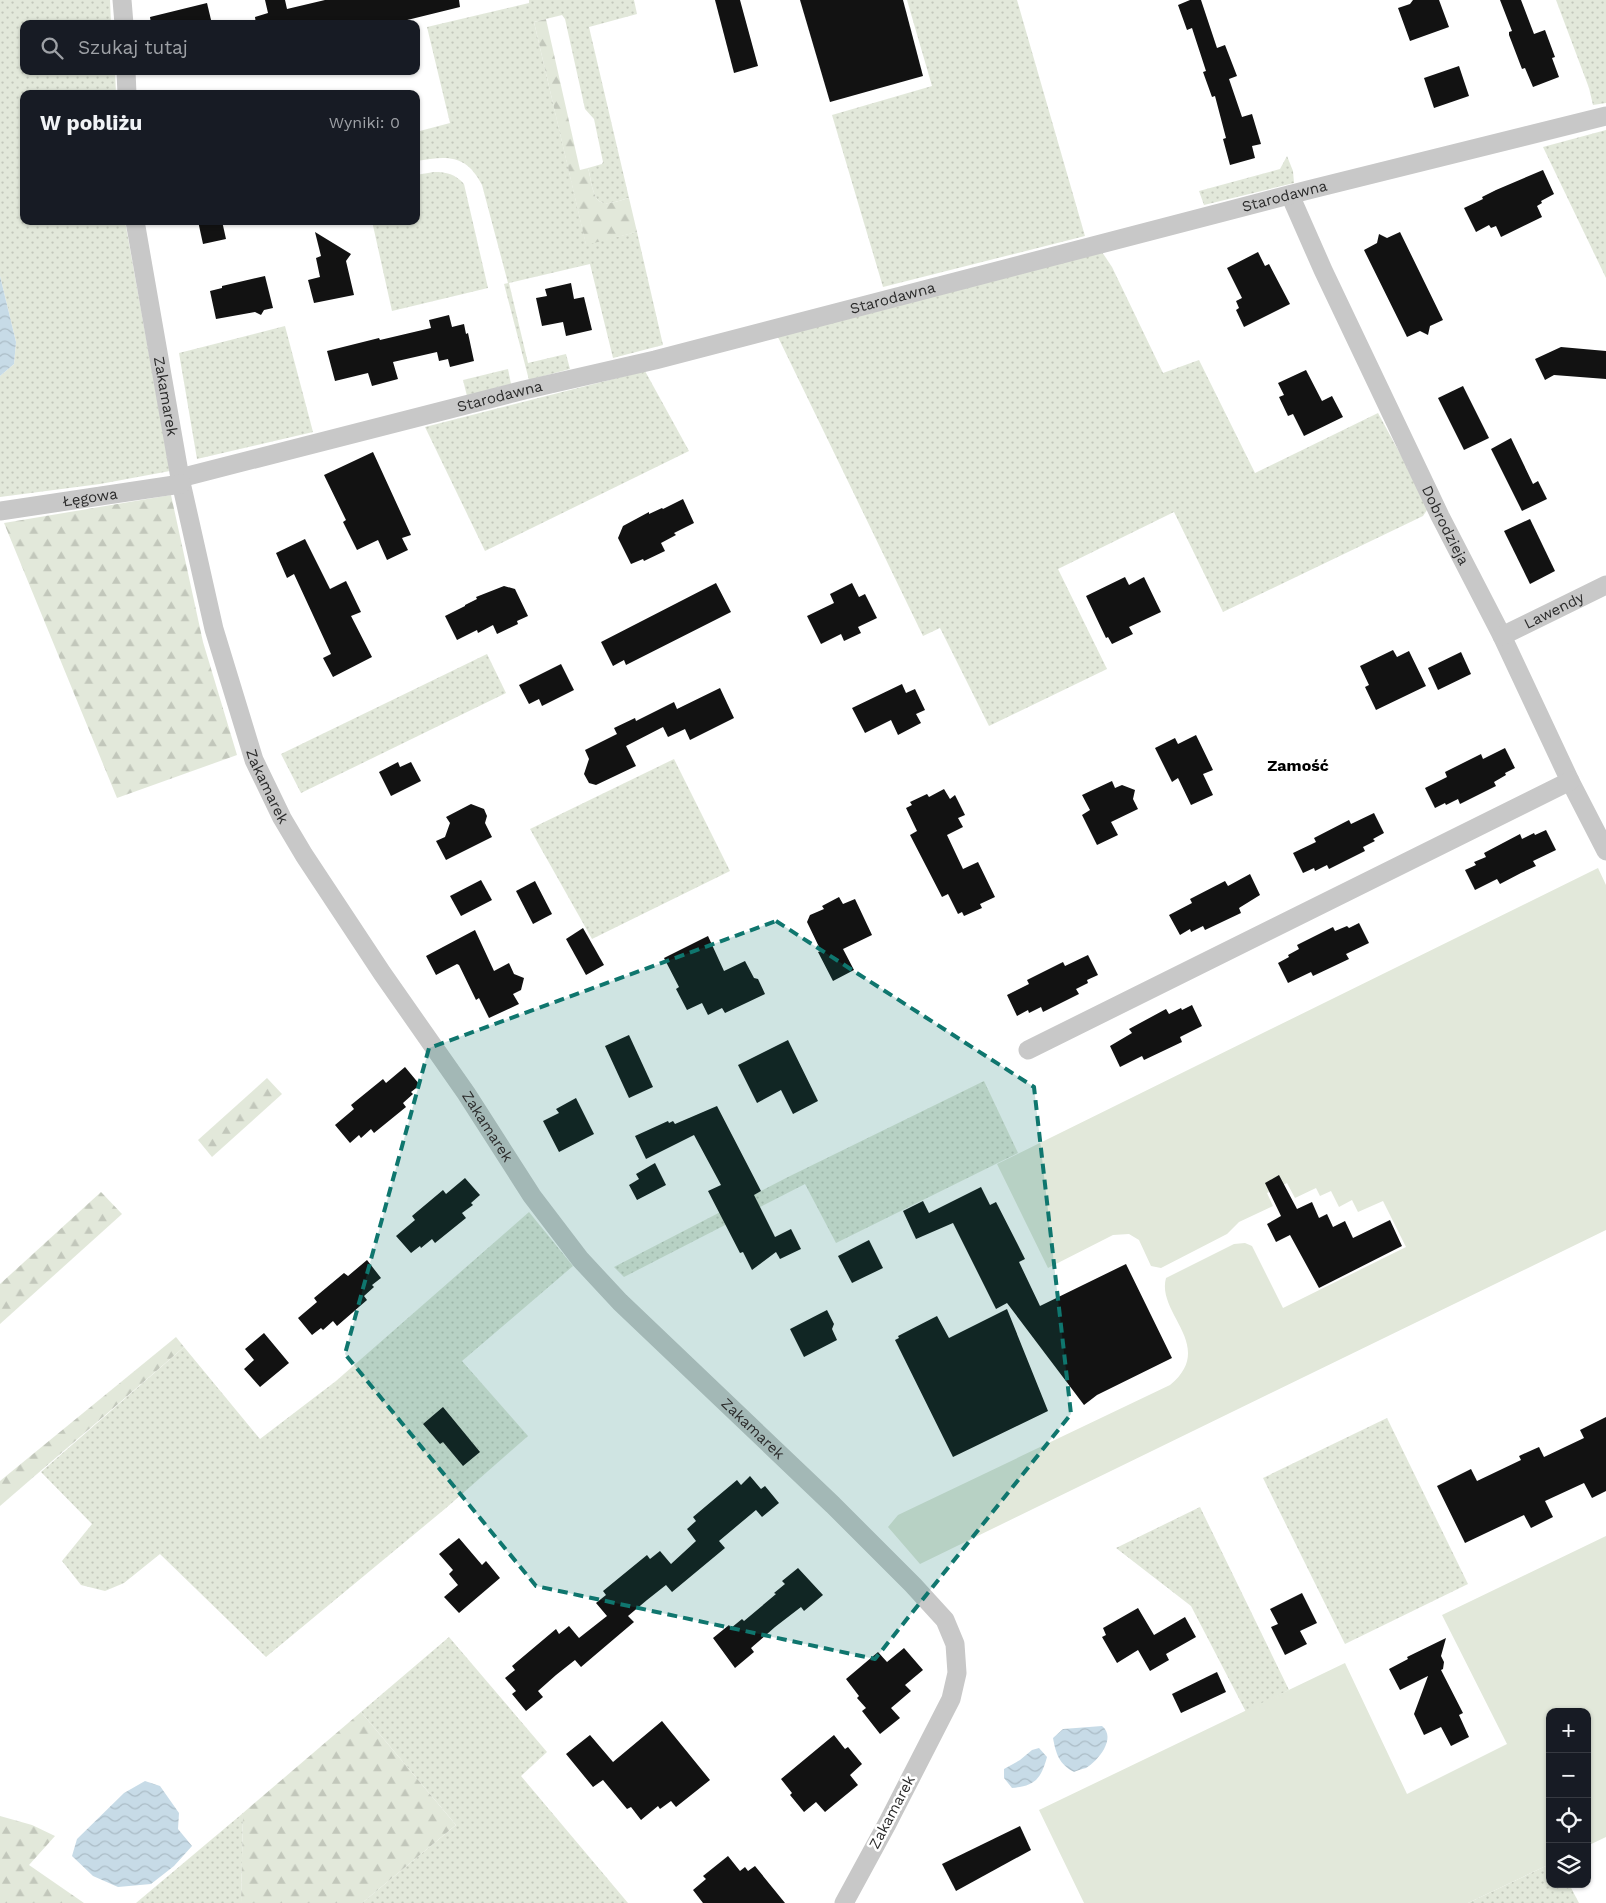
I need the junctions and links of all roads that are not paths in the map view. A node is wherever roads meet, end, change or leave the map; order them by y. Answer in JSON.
{"nodes":[{"id":1,"x":122,"y":0,"type":"edge"},
{"id":2,"x":124,"y":20,"type":"edge"},
{"id":3,"x":126,"y":75,"type":"edge"},
{"id":4,"x":127,"y":90,"type":"edge"},
{"id":5,"x":1606,"y":116,"type":"edge"},
{"id":6,"x":1290,"y":195,"type":"junction"},
{"id":7,"x":136,"y":225,"type":"edge"},
{"id":8,"x":180,"y":481,"type":"junction"},
{"id":9,"x":0,"y":511,"type":"edge"},
{"id":10,"x":1606,"y":585,"type":"edge"},
{"id":11,"x":1502,"y":636,"type":"junction"},
{"id":12,"x":1570,"y":781,"type":"junction"},
{"id":13,"x":1606,"y":852,"type":"edge"},
{"id":14,"x":1028,"y":1050,"type":"dead end"},
{"id":15,"x":844,"y":1903,"type":"edge"}],
"edges":[{"from":1,"to":2,"type":"street"},
{"from":3,"to":4,"type":"street"},
{"from":5,"to":6,"type":"street","name":"Starodawna"},
{"from":6,"to":8,"type":"street","name":"Starodawna"},
{"from":6,"to":11,"type":"street","name":"Dobrodzieja"},
{"from":7,"to":8,"type":"street","name":"Zakamarek"},
{"from":8,"to":9,"type":"street","name":"Łęgowa"},
{"from":8,"to":15,"type":"street","name":"Zakamarek"},
{"from":10,"to":11,"type":"street","name":"Lawendy"},
{"from":11,"to":12,"type":"street","name":"Dobrodzieja"},
{"from":12,"to":13,"type":"street","name":"Dobrodzieja"},
{"from":12,"to":14,"type":"street"}]}
